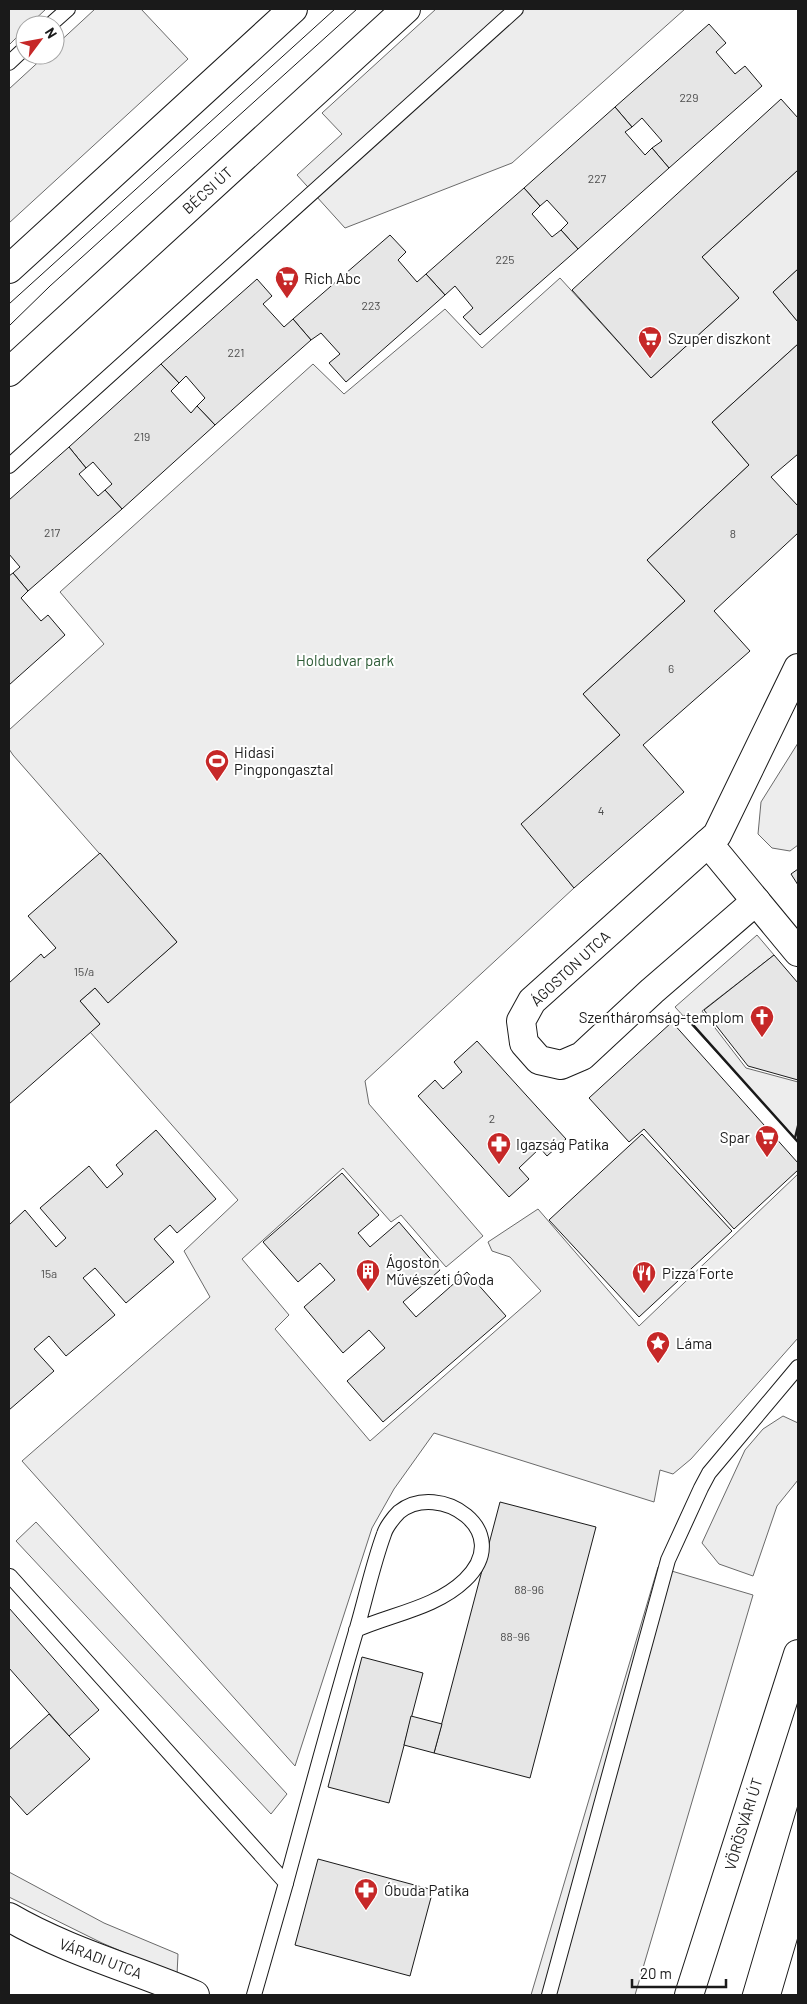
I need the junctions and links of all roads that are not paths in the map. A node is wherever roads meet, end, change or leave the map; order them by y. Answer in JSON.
{"nodes":[{"id":1,"x":293,"y":9,"type":"edge"},
{"id":2,"x":406,"y":9,"type":"edge"},
{"id":3,"x":516,"y":9,"type":"edge"},
{"id":4,"x":9,"y":269,"type":"edge"},
{"id":5,"x":9,"y":372,"type":"edge"},
{"id":6,"x":9,"y":466,"type":"edge"},
{"id":7,"x":798,"y":668,"type":"edge"},
{"id":8,"x":708,"y":843,"type":"junction"},
{"id":9,"x":756,"y":901,"type":"junction"},
{"id":10,"x":798,"y":952,"type":"edge"},
{"id":11,"x":798,"y":1367,"type":"edge"},
{"id":12,"x":10,"y":1576,"type":"edge"},
{"id":13,"x":356,"y":1630,"type":"junction"},
{"id":14,"x":798,"y":1654,"type":"edge"},
{"id":15,"x":286,"y":1883,"type":"junction"},
{"id":16,"x":9,"y":1917,"type":"edge"},
{"id":17,"x":195,"y":1995,"type":"edge"},
{"id":18,"x":254,"y":1995,"type":"edge"},
{"id":19,"x":549,"y":1995,"type":"edge"},
{"id":20,"x":689,"y":1995,"type":"edge"}],
"edges":[{"from":1,"to":4,"type":"main road"},
{"from":2,"to":5,"type":"main road","name":"BÉCSI ÚT"},
{"from":3,"to":6,"type":"lane"},
{"from":7,"to":8,"type":"main road","name":"ÁGOSTON UTCA"},
{"from":8,"to":9,"type":"main road"},
{"from":8,"to":9,"type":"main road","name":"ÁGOSTON UTCA"},
{"from":9,"to":10,"type":"main road"},
{"from":11,"to":19,"type":"lane"},
{"from":12,"to":15,"type":"lane"},
{"from":13,"to":13,"type":"lane"},
{"from":13,"to":15,"type":"lane"},
{"from":14,"to":20,"type":"main road","name":"VÖRÖSVÁRI ÚT"},
{"from":15,"to":18,"type":"lane"},
{"from":16,"to":17,"type":"main road","name":"VÁRADI UTCA"}]}
